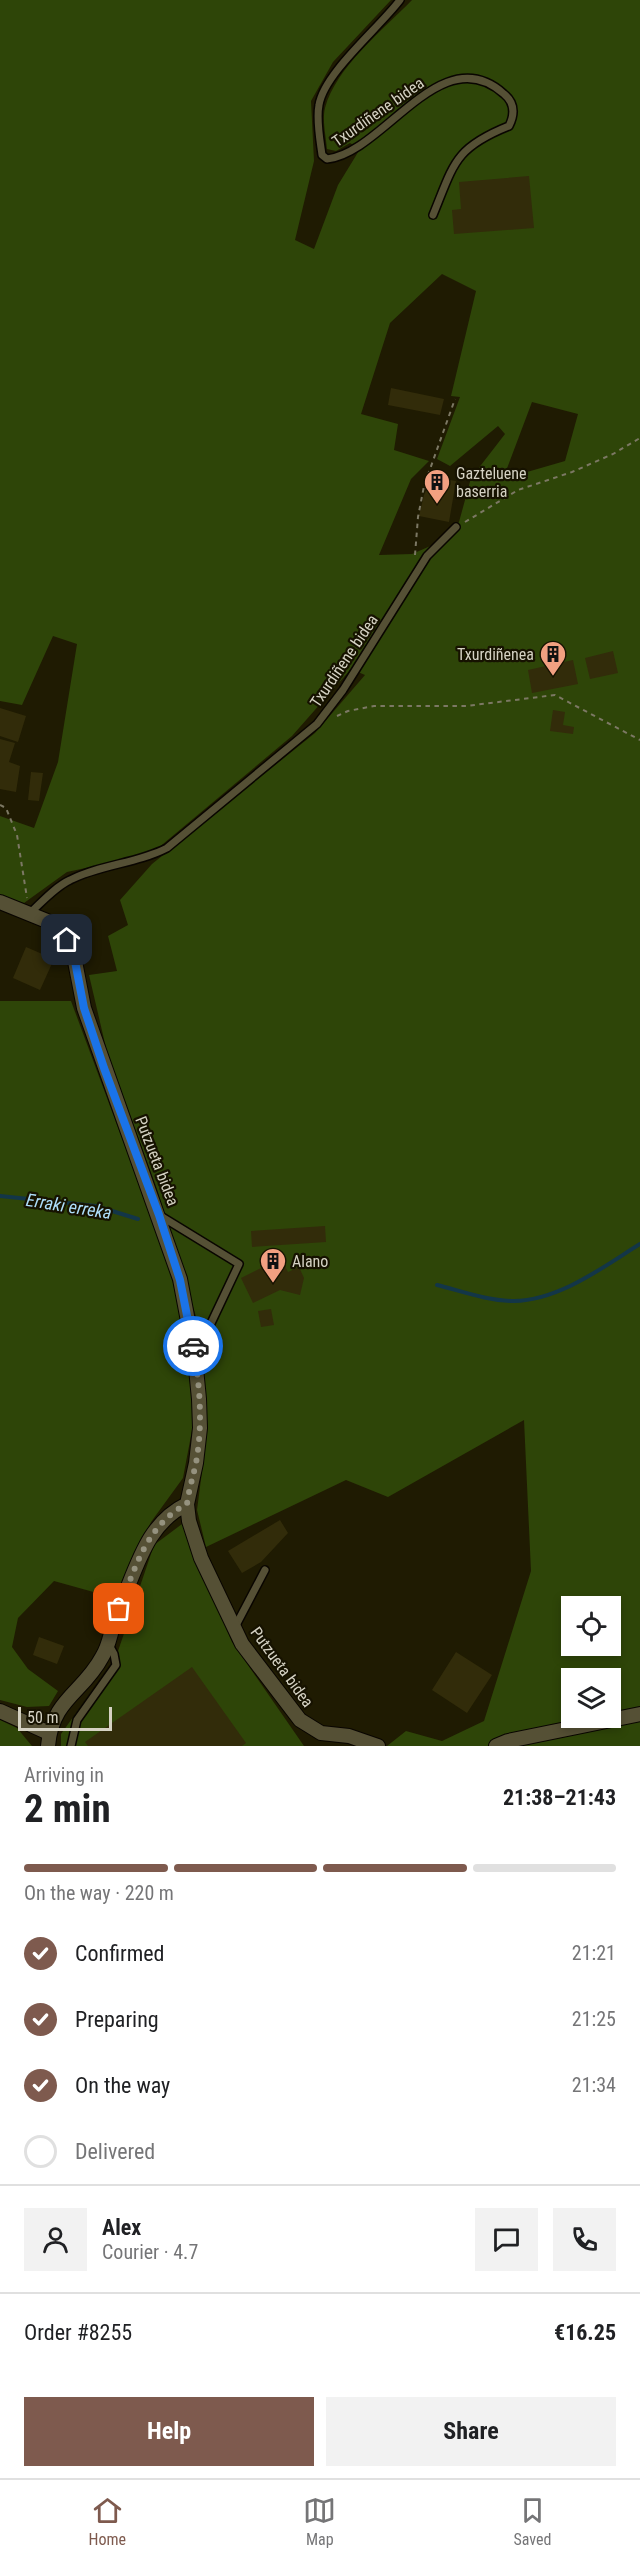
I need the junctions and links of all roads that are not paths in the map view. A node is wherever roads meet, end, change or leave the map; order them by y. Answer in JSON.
{"nodes":[{"id":1,"x":400,"y":0,"type":"edge"},
{"id":2,"x":433,"y":215,"type":"dead end"},
{"id":3,"x":456,"y":527,"type":"road end"},
{"id":4,"x":0,"y":902,"type":"edge"},
{"id":5,"x":30,"y":913,"type":"junction"},
{"id":6,"x":159,"y":1215,"type":"junction"},
{"id":7,"x":195,"y":1358,"type":"junction"},
{"id":8,"x":187,"y":1504,"type":"junction"},
{"id":9,"x":265,"y":1570,"type":"dead end"},
{"id":10,"x":234,"y":1629,"type":"junction"},
{"id":11,"x":109,"y":1646,"type":"junction"},
{"id":12,"x":0,"y":1710,"type":"edge"},
{"id":13,"x":640,"y":1714,"type":"edge"},
{"id":14,"x":49,"y":1740,"type":"edge"},
{"id":15,"x":71,"y":1746,"type":"edge"},
{"id":16,"x":378,"y":1746,"type":"edge"},
{"id":17,"x":496,"y":1746,"type":"edge"}],
"edges":[{"from":1,"to":2,"type":"lane","name":"Txurdiñene bidea"},
{"from":3,"to":5,"type":"lane","name":"Txurdiñene bidea"},
{"from":4,"to":5,"type":"street","name":"Putzueta bidea"},
{"from":5,"to":6,"type":"street","name":"Putzueta bidea"},
{"from":6,"to":7,"type":"street","name":"Putzueta bidea"},
{"from":6,"to":7,"type":"lane"},
{"from":7,"to":8,"type":"street","name":"Putzueta bidea"},
{"from":8,"to":10,"type":"street","name":"Putzueta bidea"},
{"from":8,"to":11,"type":"street"},
{"from":9,"to":10,"type":"lane"},
{"from":10,"to":16,"type":"street","name":"Putzueta bidea"},
{"from":11,"to":14,"type":"street"},
{"from":11,"to":15,"type":"lane"},
{"from":12,"to":14,"type":"street"},
{"from":13,"to":17,"type":"street"}]}
